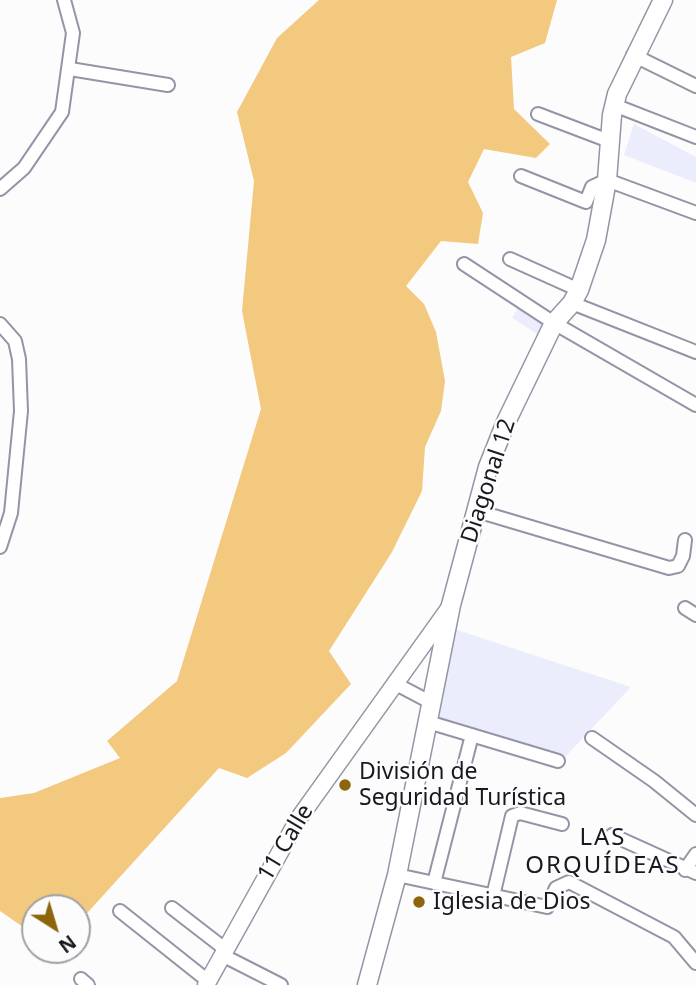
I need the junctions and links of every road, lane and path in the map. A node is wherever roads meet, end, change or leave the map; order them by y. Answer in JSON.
{"nodes":[{"id":1,"x":64,"y":0,"type":"edge"},
{"id":2,"x":663,"y":0,"type":"edge"},
{"id":3,"x":634,"y":55,"type":"junction"},
{"id":4,"x":70,"y":69,"type":"junction"},
{"id":5,"x":168,"y":85,"type":"dead end"},
{"id":6,"x":696,"y":86,"type":"edge"},
{"id":7,"x":614,"y":105,"type":"junction"},
{"id":8,"x":538,"y":114,"type":"dead end"},
{"id":9,"x":696,"y":137,"type":"edge"},
{"id":10,"x":610,"y":141,"type":"junction"},
{"id":11,"x":521,"y":176,"type":"dead end"},
{"id":12,"x":607,"y":180,"type":"junction"},
{"id":13,"x":0,"y":189,"type":"edge"},
{"id":14,"x":594,"y":205,"type":"junction"},
{"id":15,"x":696,"y":214,"type":"edge"},
{"id":16,"x":510,"y":259,"type":"dead end"},
{"id":17,"x":464,"y":264,"type":"dead end"},
{"id":18,"x":575,"y":297,"type":"junction"},
{"id":19,"x":554,"y":323,"type":"junction"},
{"id":20,"x":0,"y":324,"type":"edge"},
{"id":21,"x":696,"y":352,"type":"edge"},
{"id":22,"x":696,"y":405,"type":"edge"},
{"id":23,"x":477,"y":511,"type":"junction"},
{"id":24,"x":685,"y":540,"type":"dead end"},
{"id":25,"x":0,"y":547,"type":"edge"},
{"id":26,"x":451,"y":606,"type":"junction"},
{"id":27,"x":394,"y":683,"type":"junction"},
{"id":28,"x":432,"y":703,"type":"junction"},
{"id":29,"x":428,"y":722,"type":"junction"},
{"id":30,"x":471,"y":735,"type":"junction"},
{"id":31,"x":592,"y":738,"type":"dead end"},
{"id":32,"x":558,"y":761,"type":"dead end"},
{"id":33,"x":696,"y":815,"type":"edge"},
{"id":34,"x":562,"y":824,"type":"dead end"},
{"id":35,"x":611,"y":835,"type":"dead end"},
{"id":36,"x":696,"y":854,"type":"edge"},
{"id":37,"x":690,"y":871,"type":"edge"},
{"id":38,"x":397,"y":874,"type":"junction"},
{"id":39,"x":434,"y":883,"type":"junction"},
{"id":40,"x":493,"y":896,"type":"junction"},
{"id":41,"x":172,"y":908,"type":"dead end"},
{"id":42,"x":120,"y":911,"type":"dead end"},
{"id":43,"x":224,"y":952,"type":"junction"},
{"id":44,"x":696,"y":963,"type":"edge"},
{"id":45,"x":207,"y":983,"type":"edge"},
{"id":46,"x":281,"y":985,"type":"edge"},
{"id":47,"x":367,"y":985,"type":"edge"}],
"edges":[{"from":1,"to":4,"type":"street"},
{"from":2,"to":3,"type":"main road","name":"Diagonal 12"},
{"from":3,"to":6,"type":"street"},
{"from":3,"to":7,"type":"main road","name":"Diagonal 12"},
{"from":4,"to":5,"type":"street"},
{"from":4,"to":13,"type":"street"},
{"from":7,"to":9,"type":"street"},
{"from":7,"to":10,"type":"main road","name":"Diagonal 12"},
{"from":8,"to":10,"type":"street"},
{"from":10,"to":12,"type":"main road","name":"Diagonal 12"},
{"from":11,"to":14,"type":"street"},
{"from":12,"to":14,"type":"main road","name":"Diagonal 12"},
{"from":12,"to":15,"type":"street"},
{"from":14,"to":18,"type":"main road","name":"Diagonal 12"},
{"from":16,"to":18,"type":"street"},
{"from":17,"to":19,"type":"street"},
{"from":18,"to":19,"type":"main road","name":"Diagonal 12"},
{"from":18,"to":21,"type":"street"},
{"from":19,"to":22,"type":"street"},
{"from":19,"to":23,"type":"main road","name":"Diagonal 12"},
{"from":20,"to":25,"type":"street"},
{"from":23,"to":24,"type":"street"},
{"from":23,"to":26,"type":"main road","name":"Diagonal 12"},
{"from":26,"to":27,"type":"street","name":"11 Calle"},
{"from":26,"to":28,"type":"main road","name":"Diagonal 12"},
{"from":27,"to":28,"type":"street"},
{"from":27,"to":43,"type":"street","name":"11 Calle"},
{"from":28,"to":29,"type":"main road","name":"Diagonal 12"},
{"from":29,"to":30,"type":"street"},
{"from":29,"to":38,"type":"main road","name":"Diagonal 12"},
{"from":30,"to":32,"type":"street"},
{"from":30,"to":39,"type":"street"},
{"from":31,"to":33,"type":"street"},
{"from":34,"to":40,"type":"street"},
{"from":35,"to":37,"type":"street"},
{"from":36,"to":37,"type":"street"},
{"from":38,"to":39,"type":"street"},
{"from":38,"to":47,"type":"main road","name":"Diagonal 12"},
{"from":39,"to":40,"type":"street"},
{"from":40,"to":44,"type":"street"},
{"from":41,"to":43,"type":"street"},
{"from":42,"to":45,"type":"street"},
{"from":43,"to":45,"type":"street","name":"11 Calle"},
{"from":43,"to":46,"type":"street"}]}
